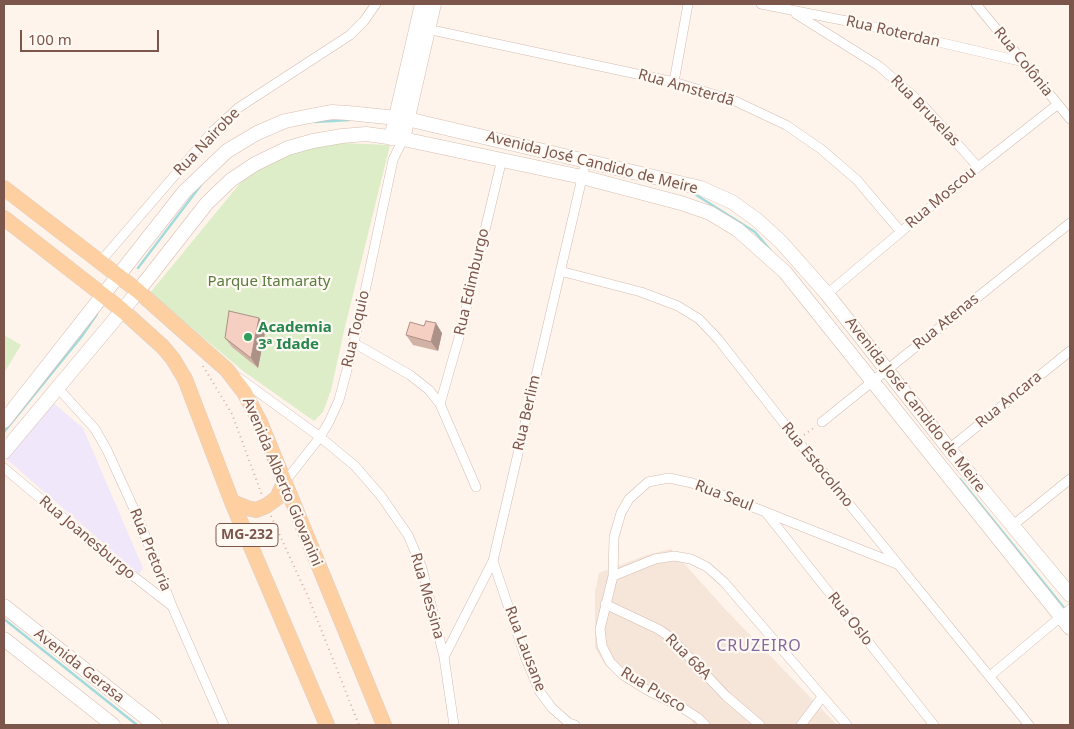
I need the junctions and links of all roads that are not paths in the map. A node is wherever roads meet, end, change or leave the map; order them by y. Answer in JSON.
{"nodes":[{"id":1,"x":376,"y":4,"type":"edge"},
{"id":2,"x":422,"y":4,"type":"edge"},
{"id":3,"x":434,"y":4,"type":"edge"},
{"id":4,"x":688,"y":4,"type":"edge"},
{"id":5,"x":761,"y":4,"type":"edge"},
{"id":6,"x":976,"y":4,"type":"edge"},
{"id":7,"x":792,"y":11,"type":"junction"},
{"id":8,"x":427,"y":29,"type":"junction"},
{"id":9,"x":1024,"y":62,"type":"junction"},
{"id":10,"x":674,"y":82,"type":"junction"},
{"id":11,"x":1058,"y":104,"type":"junction"},
{"id":12,"x":401,"y":118,"type":"junction"},
{"id":13,"x":1070,"y":119,"type":"edge"},
{"id":14,"x":397,"y":138,"type":"junction"},
{"id":15,"x":502,"y":159,"type":"junction"},
{"id":16,"x":978,"y":167,"type":"junction"},
{"id":17,"x":584,"y":169,"type":"junction"},
{"id":18,"x":4,"y":188,"type":"edge"},
{"id":19,"x":4,"y":218,"type":"edge"},
{"id":20,"x":1070,"y":223,"type":"edge"},
{"id":21,"x":901,"y":232,"type":"junction"},
{"id":22,"x":100,"y":262,"type":"junction"},
{"id":23,"x":560,"y":271,"type":"junction"},
{"id":24,"x":119,"y":277,"type":"junction"},
{"id":25,"x":138,"y":291,"type":"junction"},
{"id":26,"x":827,"y":294,"type":"junction"},
{"id":27,"x":103,"y":296,"type":"junction"},
{"id":28,"x":122,"y":310,"type":"junction"},
{"id":29,"x":354,"y":343,"type":"junction"},
{"id":30,"x":1070,"y":351,"type":"edge"},
{"id":31,"x":227,"y":370,"type":"junction"},
{"id":32,"x":879,"y":376,"type":"junction"},
{"id":33,"x":57,"y":388,"type":"junction"},
{"id":34,"x":440,"y":404,"type":"junction"},
{"id":35,"x":4,"y":422,"type":"edge"},
{"id":36,"x":822,"y":422,"type":"road end"},
{"id":37,"x":320,"y":437,"type":"junction"},
{"id":38,"x":949,"y":450,"type":"junction"},
{"id":39,"x":4,"y":452,"type":"edge"},
{"id":40,"x":4,"y":468,"type":"edge"},
{"id":41,"x":1070,"y":479,"type":"edge"},
{"id":42,"x":284,"y":483,"type":"junction"},
{"id":43,"x":476,"y":488,"type":"dead end"},
{"id":44,"x":232,"y":502,"type":"junction"},
{"id":45,"x":766,"y":512,"type":"junction"},
{"id":46,"x":1012,"y":526,"type":"junction"},
{"id":47,"x":493,"y":561,"type":"junction"},
{"id":48,"x":897,"y":564,"type":"junction"},
{"id":49,"x":613,"y":576,"type":"junction"},
{"id":50,"x":1070,"y":595,"type":"edge"},
{"id":51,"x":606,"y":604,"type":"junction"},
{"id":52,"x":4,"y":606,"type":"edge"},
{"id":53,"x":172,"y":606,"type":"junction"},
{"id":54,"x":1067,"y":617,"type":"edge"},
{"id":55,"x":4,"y":639,"type":"edge"},
{"id":56,"x":444,"y":657,"type":"junction"},
{"id":57,"x":990,"y":676,"type":"junction"},
{"id":58,"x":822,"y":697,"type":"junction"},
{"id":59,"x":113,"y":725,"type":"edge"},
{"id":60,"x":155,"y":725,"type":"edge"},
{"id":61,"x":224,"y":725,"type":"edge"},
{"id":62,"x":328,"y":725,"type":"edge"},
{"id":63,"x":384,"y":725,"type":"edge"},
{"id":64,"x":454,"y":725,"type":"edge"},
{"id":65,"x":575,"y":725,"type":"edge"},
{"id":66,"x":704,"y":725,"type":"edge"},
{"id":67,"x":760,"y":725,"type":"edge"},
{"id":68,"x":801,"y":725,"type":"edge"},
{"id":69,"x":847,"y":725,"type":"edge"},
{"id":70,"x":934,"y":725,"type":"edge"},
{"id":71,"x":1029,"y":725,"type":"edge"}],
"edges":[{"from":1,"to":22,"type":"street","name":"Rua Nairobe"},
{"from":2,"to":12,"type":"street"},
{"from":3,"to":8,"type":"street"},
{"from":4,"to":10,"type":"street"},
{"from":5,"to":7,"type":"street","name":"Rua Roterdan"},
{"from":6,"to":9,"type":"street","name":"Rua Colônia"},
{"from":7,"to":9,"type":"street","name":"Rua Roterdan"},
{"from":7,"to":16,"type":"street","name":"Rua Bruxelas"},
{"from":8,"to":10,"type":"street","name":"Rua Amsterdã"},
{"from":8,"to":12,"type":"street"},
{"from":9,"to":11,"type":"street","name":"Rua Colônia"},
{"from":10,"to":21,"type":"street","name":"Rua Amsterdã"},
{"from":11,"to":13,"type":"street","name":"Rua Colônia"},
{"from":11,"to":16,"type":"street","name":"Rua Moscou"},
{"from":12,"to":14,"type":"street"},
{"from":12,"to":17,"type":"street","name":"Avenida José Candido de Meire"},
{"from":12,"to":24,"type":"street","name":"Avenida José Candido de Meire"},
{"from":14,"to":15,"type":"street","name":"Avenida José Candido de Meire"},
{"from":14,"to":25,"type":"street","name":"Avenida José Candido de Meire"},
{"from":14,"to":29,"type":"street","name":"Rua Toquio"},
{"from":15,"to":17,"type":"street","name":"Avenida José Candido de Meire"},
{"from":15,"to":34,"type":"street","name":"Rua Edimburgo"},
{"from":16,"to":21,"type":"street","name":"Rua Moscou"},
{"from":17,"to":23,"type":"street","name":"Rua Berlim"},
{"from":17,"to":26,"type":"street","name":"Avenida José Candido de Meire"},
{"from":17,"to":32,"type":"street","name":"Avenida José Candido de Meire"},
{"from":18,"to":22,"type":"main road","name":"Avenida Alberto Giovanini","number":"MG-232"},
{"from":19,"to":27,"type":"main road","number":"MG-232"},
{"from":20,"to":32,"type":"street","name":"Rua Atenas"},
{"from":21,"to":26,"type":"street","name":"Rua Moscou"},
{"from":22,"to":24,"type":"main road","name":"Avenida Alberto Giovanini","number":"MG-232"},
{"from":23,"to":47,"type":"street","name":"Rua Berlim"},
{"from":23,"to":48,"type":"street","name":"Rua Estocolmo"},
{"from":24,"to":25,"type":"main road","name":"Avenida Alberto Giovanini","number":"MG-232"},
{"from":24,"to":27,"type":"street","name":"Avenida José Candido de Meire"},
{"from":25,"to":28,"type":"street","name":"Avenida José Candido de Meire"},
{"from":25,"to":31,"type":"main road","name":"Avenida Alberto Giovanini","number":"MG-232"},
{"from":26,"to":32,"type":"street","name":"Avenida José Candido de Meire"},
{"from":27,"to":28,"type":"main road","number":"MG-232"},
{"from":27,"to":35,"type":"street","name":"Avenida José Candido de Meire"},
{"from":28,"to":33,"type":"street","name":"Avenida José Candido de Meire"},
{"from":28,"to":44,"type":"main road","number":"MG-232"},
{"from":29,"to":34,"type":"street"},
{"from":29,"to":37,"type":"street","name":"Rua Toquio"},
{"from":30,"to":38,"type":"street","name":"Rua Ancara"},
{"from":31,"to":37,"type":"street","name":"Rua Messina"},
{"from":31,"to":42,"type":"main road","name":"Avenida Alberto Giovanini","number":"MG-232"},
{"from":32,"to":36,"type":"street","name":"Rua Atenas"},
{"from":32,"to":38,"type":"street","name":"Avenida José Candido de Meire"},
{"from":32,"to":54,"type":"street","name":"Avenida José Candido de Meire"},
{"from":33,"to":39,"type":"street","name":"Avenida José Candido de Meire"},
{"from":33,"to":53,"type":"street","name":"Rua Pretoria"},
{"from":34,"to":43,"type":"street"},
{"from":37,"to":42,"type":"street","name":"Rua Toquio"},
{"from":37,"to":56,"type":"street","name":"Rua Messina"},
{"from":38,"to":46,"type":"street","name":"Avenida José Candido de Meire"},
{"from":40,"to":53,"type":"street","name":"Rua Joanesburgo"},
{"from":41,"to":46,"type":"street"},
{"from":42,"to":44,"type":"main road"},
{"from":42,"to":63,"type":"main road","name":"Avenida Alberto Giovanini","number":"MG-232"},
{"from":44,"to":62,"type":"main road","number":"MG-232"},
{"from":45,"to":48,"type":"street","name":"Rua Seul"},
{"from":45,"to":49,"type":"street","name":"Rua Seul"},
{"from":45,"to":70,"type":"street","name":"Rua Oslo"},
{"from":46,"to":50,"type":"street","name":"Avenida José Candido de Meire"},
{"from":47,"to":56,"type":"street","name":"Rua Berlim"},
{"from":47,"to":65,"type":"street","name":"Rua Lausane"},
{"from":48,"to":57,"type":"street","name":"Rua Estocolmo"},
{"from":49,"to":51,"type":"street","name":"Rua Pusco"},
{"from":49,"to":58,"type":"street"},
{"from":51,"to":66,"type":"street","name":"Rua Pusco"},
{"from":51,"to":67,"type":"street","name":"Rua 68A"},
{"from":52,"to":60,"type":"street","name":"Avenida Gerasa"},
{"from":53,"to":61,"type":"street","name":"Rua Pretoria"},
{"from":54,"to":57,"type":"street"},
{"from":55,"to":59,"type":"street","name":"Avenida Gerasa"},
{"from":56,"to":64,"type":"street","name":"Rua Messina"},
{"from":57,"to":71,"type":"street","name":"Rua Estocolmo"},
{"from":58,"to":68,"type":"street"},
{"from":58,"to":69,"type":"street"}]}
